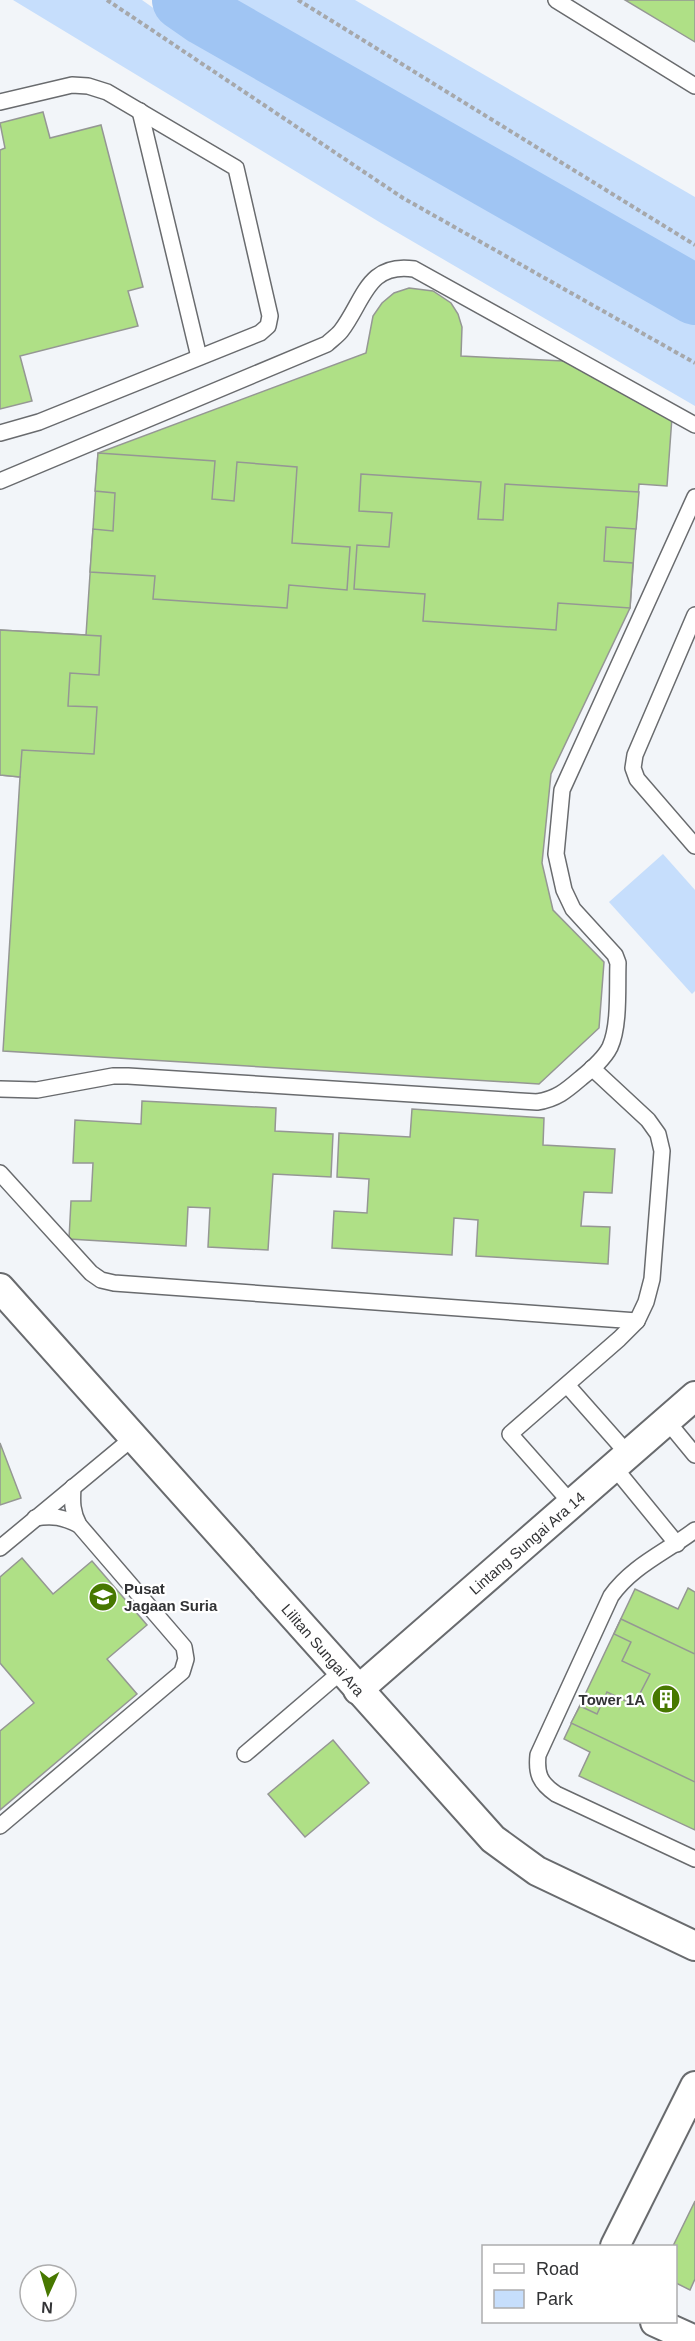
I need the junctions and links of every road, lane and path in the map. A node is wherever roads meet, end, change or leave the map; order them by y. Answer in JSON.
{"nodes":[{"id":1,"x":106,"y":0,"type":"edge"},
{"id":2,"x":298,"y":0,"type":"edge"},
{"id":3,"x":556,"y":0,"type":"edge"},
{"id":4,"x":695,"y":86,"type":"edge"},
{"id":5,"x":0,"y":102,"type":"edge"},
{"id":6,"x":140,"y":111,"type":"junction"},
{"id":7,"x":695,"y":245,"type":"edge"},
{"id":8,"x":200,"y":357,"type":"junction"},
{"id":9,"x":695,"y":363,"type":"edge"},
{"id":10,"x":695,"y":425,"type":"edge"},
{"id":11,"x":0,"y":433,"type":"edge"},
{"id":12,"x":0,"y":481,"type":"edge"},
{"id":13,"x":695,"y":497,"type":"edge"},
{"id":14,"x":695,"y":615,"type":"edge"},
{"id":15,"x":695,"y":846,"type":"edge"},
{"id":16,"x":592,"y":1068,"type":"junction"},
{"id":17,"x":0,"y":1089,"type":"edge"},
{"id":18,"x":0,"y":1173,"type":"edge"},
{"id":19,"x":0,"y":1288,"type":"edge"},
{"id":20,"x":637,"y":1321,"type":"junction"},
{"id":21,"x":567,"y":1386,"type":"junction"},
{"id":22,"x":695,"y":1396,"type":"edge"},
{"id":23,"x":667,"y":1421,"type":"junction"},
{"id":24,"x":134,"y":1437,"type":"junction"},
{"id":25,"x":695,"y":1455,"type":"edge"},
{"id":26,"x":621,"y":1461,"type":"junction"},
{"id":27,"x":73,"y":1487,"type":"junction"},
{"id":28,"x":572,"y":1504,"type":"junction"},
{"id":29,"x":35,"y":1518,"type":"junction"},
{"id":30,"x":79,"y":1525,"type":"junction"},
{"id":31,"x":695,"y":1530,"type":"edge"},
{"id":32,"x":677,"y":1544,"type":"junction"},
{"id":33,"x":0,"y":1548,"type":"edge"},
{"id":34,"x":350,"y":1681,"type":"junction"},
{"id":35,"x":245,"y":1754,"type":"dead end"},
{"id":36,"x":0,"y":1826,"type":"edge"},
{"id":37,"x":695,"y":1859,"type":"edge"},
{"id":38,"x":695,"y":1946,"type":"edge"},
{"id":39,"x":695,"y":2086,"type":"edge"},
{"id":40,"x":616,"y":2245,"type":"edge"},
{"id":41,"x":657,"y":2323,"type":"edge"},
{"id":42,"x":695,"y":2340,"type":"edge"}],
"edges":[{"from":1,"to":9,"type":"path"},
{"from":2,"to":7,"type":"path"},
{"from":3,"to":4,"type":"lane"},
{"from":5,"to":6,"type":"lane"},
{"from":6,"to":8,"type":"lane"},
{"from":6,"to":8,"type":"lane"},
{"from":8,"to":11,"type":"lane"},
{"from":10,"to":12,"type":"lane"},
{"from":13,"to":16,"type":"lane"},
{"from":14,"to":15,"type":"lane"},
{"from":16,"to":17,"type":"lane"},
{"from":16,"to":20,"type":"lane"},
{"from":18,"to":20,"type":"lane"},
{"from":19,"to":24,"type":"street","name":"Lilitan Sungai Ara"},
{"from":20,"to":21,"type":"lane"},
{"from":21,"to":26,"type":"lane"},
{"from":21,"to":28,"type":"lane"},
{"from":22,"to":23,"type":"street","name":"Lintang Sungai Ara 14"},
{"from":23,"to":25,"type":"lane"},
{"from":23,"to":26,"type":"street","name":"Lintang Sungai Ara 14"},
{"from":24,"to":27,"type":"lane"},
{"from":24,"to":34,"type":"street","name":"Lilitan Sungai Ara"},
{"from":26,"to":28,"type":"street","name":"Lintang Sungai Ara 14"},
{"from":26,"to":32,"type":"lane"},
{"from":27,"to":29,"type":"lane"},
{"from":27,"to":30,"type":"lane"},
{"from":28,"to":34,"type":"street","name":"Lintang Sungai Ara 14"},
{"from":29,"to":30,"type":"lane"},
{"from":29,"to":33,"type":"lane"},
{"from":30,"to":36,"type":"lane"},
{"from":31,"to":32,"type":"lane"},
{"from":32,"to":37,"type":"lane"},
{"from":34,"to":35,"type":"lane"},
{"from":34,"to":38,"type":"street","name":"Lilitan Sungai Ara"},
{"from":39,"to":40,"type":"street"},
{"from":41,"to":42,"type":"street"}]}
